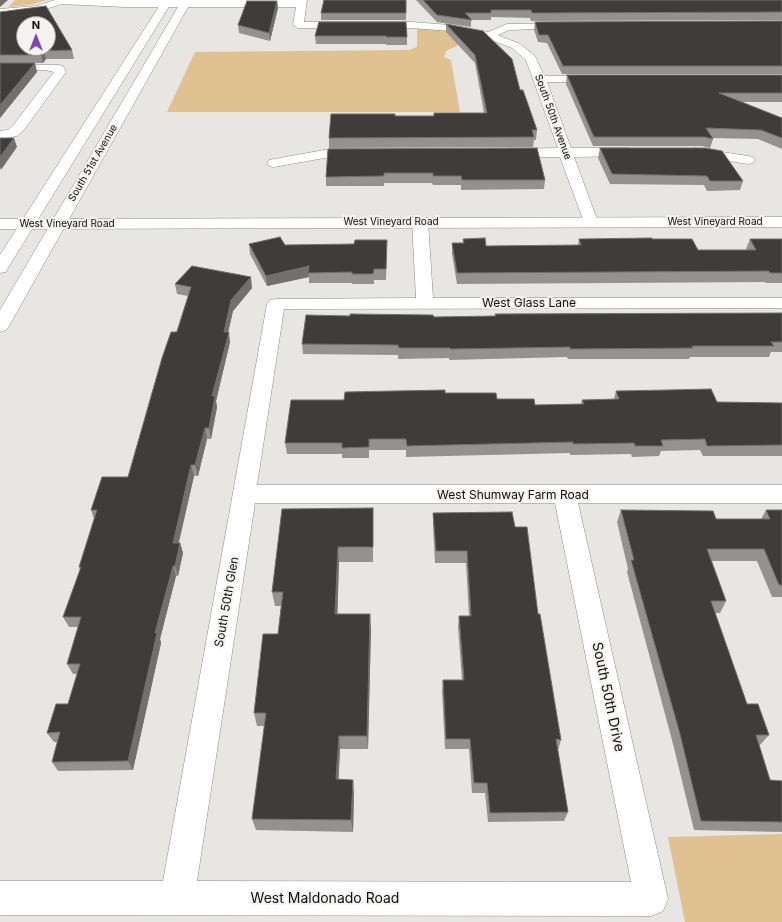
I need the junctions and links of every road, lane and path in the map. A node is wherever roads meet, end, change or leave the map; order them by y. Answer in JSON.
{"nodes":[{"id":1,"x":62,"y":0,"type":"edge"},
{"id":2,"x":167,"y":2,"type":"edge"},
{"id":3,"x":185,"y":2,"type":"edge"},
{"id":4,"x":301,"y":2,"type":"edge"},
{"id":5,"x":0,"y":12,"type":"edge"},
{"id":6,"x":576,"y":25,"type":"edge"},
{"id":7,"x":489,"y":35,"type":"junction"},
{"id":8,"x":0,"y":67,"type":"edge"},
{"id":9,"x":540,"y":79,"type":"junction"},
{"id":10,"x":610,"y":79,"type":"edge"},
{"id":11,"x":6,"y":134,"type":"edge"},
{"id":12,"x":565,"y":152,"type":"junction"},
{"id":13,"x":641,"y":152,"type":"edge"},
{"id":14,"x":679,"y":152,"type":"edge"},
{"id":15,"x":370,"y":153,"type":"edge"},
{"id":16,"x":495,"y":153,"type":"edge"},
{"id":17,"x":748,"y":160,"type":"dead end"},
{"id":18,"x":274,"y":163,"type":"dead end"},
{"id":19,"x":420,"y":222,"type":"junction"},
{"id":20,"x":590,"y":222,"type":"junction"},
{"id":21,"x":782,"y":222,"type":"edge"},
{"id":22,"x":0,"y":224,"type":"edge"},
{"id":23,"x":28,"y":224,"type":"junction"},
{"id":24,"x":59,"y":224,"type":"junction"},
{"id":25,"x":0,"y":268,"type":"edge"},
{"id":26,"x":782,"y":303,"type":"edge"},
{"id":27,"x":276,"y":304,"type":"joint"},
{"id":28,"x":426,"y":304,"type":"junction"},
{"id":29,"x":0,"y":326,"type":"edge"},
{"id":30,"x":245,"y":494,"type":"junction"},
{"id":31,"x":782,"y":494,"type":"edge"},
{"id":32,"x":565,"y":495,"type":"junction"},
{"id":33,"x":0,"y":898,"type":"edge"},
{"id":34,"x":176,"y":899,"type":"junction"},
{"id":35,"x":650,"y":899,"type":"joint"}],
"edges":[{"from":1,"to":2,"type":"street"},
{"from":1,"to":5,"type":"street"},
{"from":2,"to":3,"type":"street"},
{"from":2,"to":23,"type":"street","name":"South 51st Avenue"},
{"from":3,"to":4,"type":"street"},
{"from":3,"to":24,"type":"street","name":"South 51st Avenue"},
{"from":4,"to":7,"type":"street","name":"South 50th Avenue"},
{"from":6,"to":7,"type":"street"},
{"from":7,"to":9,"type":"street","name":"South 50th Avenue"},
{"from":8,"to":11,"type":"street"},
{"from":9,"to":10,"type":"street"},
{"from":9,"to":12,"type":"street","name":"South 50th Avenue"},
{"from":12,"to":13,"type":"street"},
{"from":12,"to":16,"type":"street"},
{"from":12,"to":20,"type":"street","name":"South 50th Avenue"},
{"from":14,"to":17,"type":"street"},
{"from":15,"to":18,"type":"street"},
{"from":19,"to":20,"type":"street","name":"West Vineyard Road"},
{"from":19,"to":24,"type":"street","name":"West Vineyard Road"},
{"from":19,"to":28,"type":"street"},
{"from":20,"to":21,"type":"street","name":"West Vineyard Road"},
{"from":22,"to":23,"type":"street","name":"West Vineyard Road"},
{"from":23,"to":24,"type":"street","name":"West Vineyard Road"},
{"from":23,"to":25,"type":"street","name":"South 51st Avenue"},
{"from":24,"to":29,"type":"street","name":"South 51st Avenue"},
{"from":26,"to":28,"type":"street","name":"West Glass Lane"},
{"from":27,"to":28,"type":"street","name":"West Glass Lane"},
{"from":27,"to":30,"type":"street","name":"South 50th Glen"},
{"from":30,"to":32,"type":"street","name":"West Shumway Farm Road"},
{"from":30,"to":34,"type":"street","name":"South 50th Glen"},
{"from":31,"to":32,"type":"street","name":"West Shumway Farm Road"},
{"from":32,"to":35,"type":"street","name":"South 50th Drive"},
{"from":33,"to":34,"type":"street","name":"West Maldonado Road"},
{"from":34,"to":35,"type":"street","name":"West Maldonado Road"}]}
